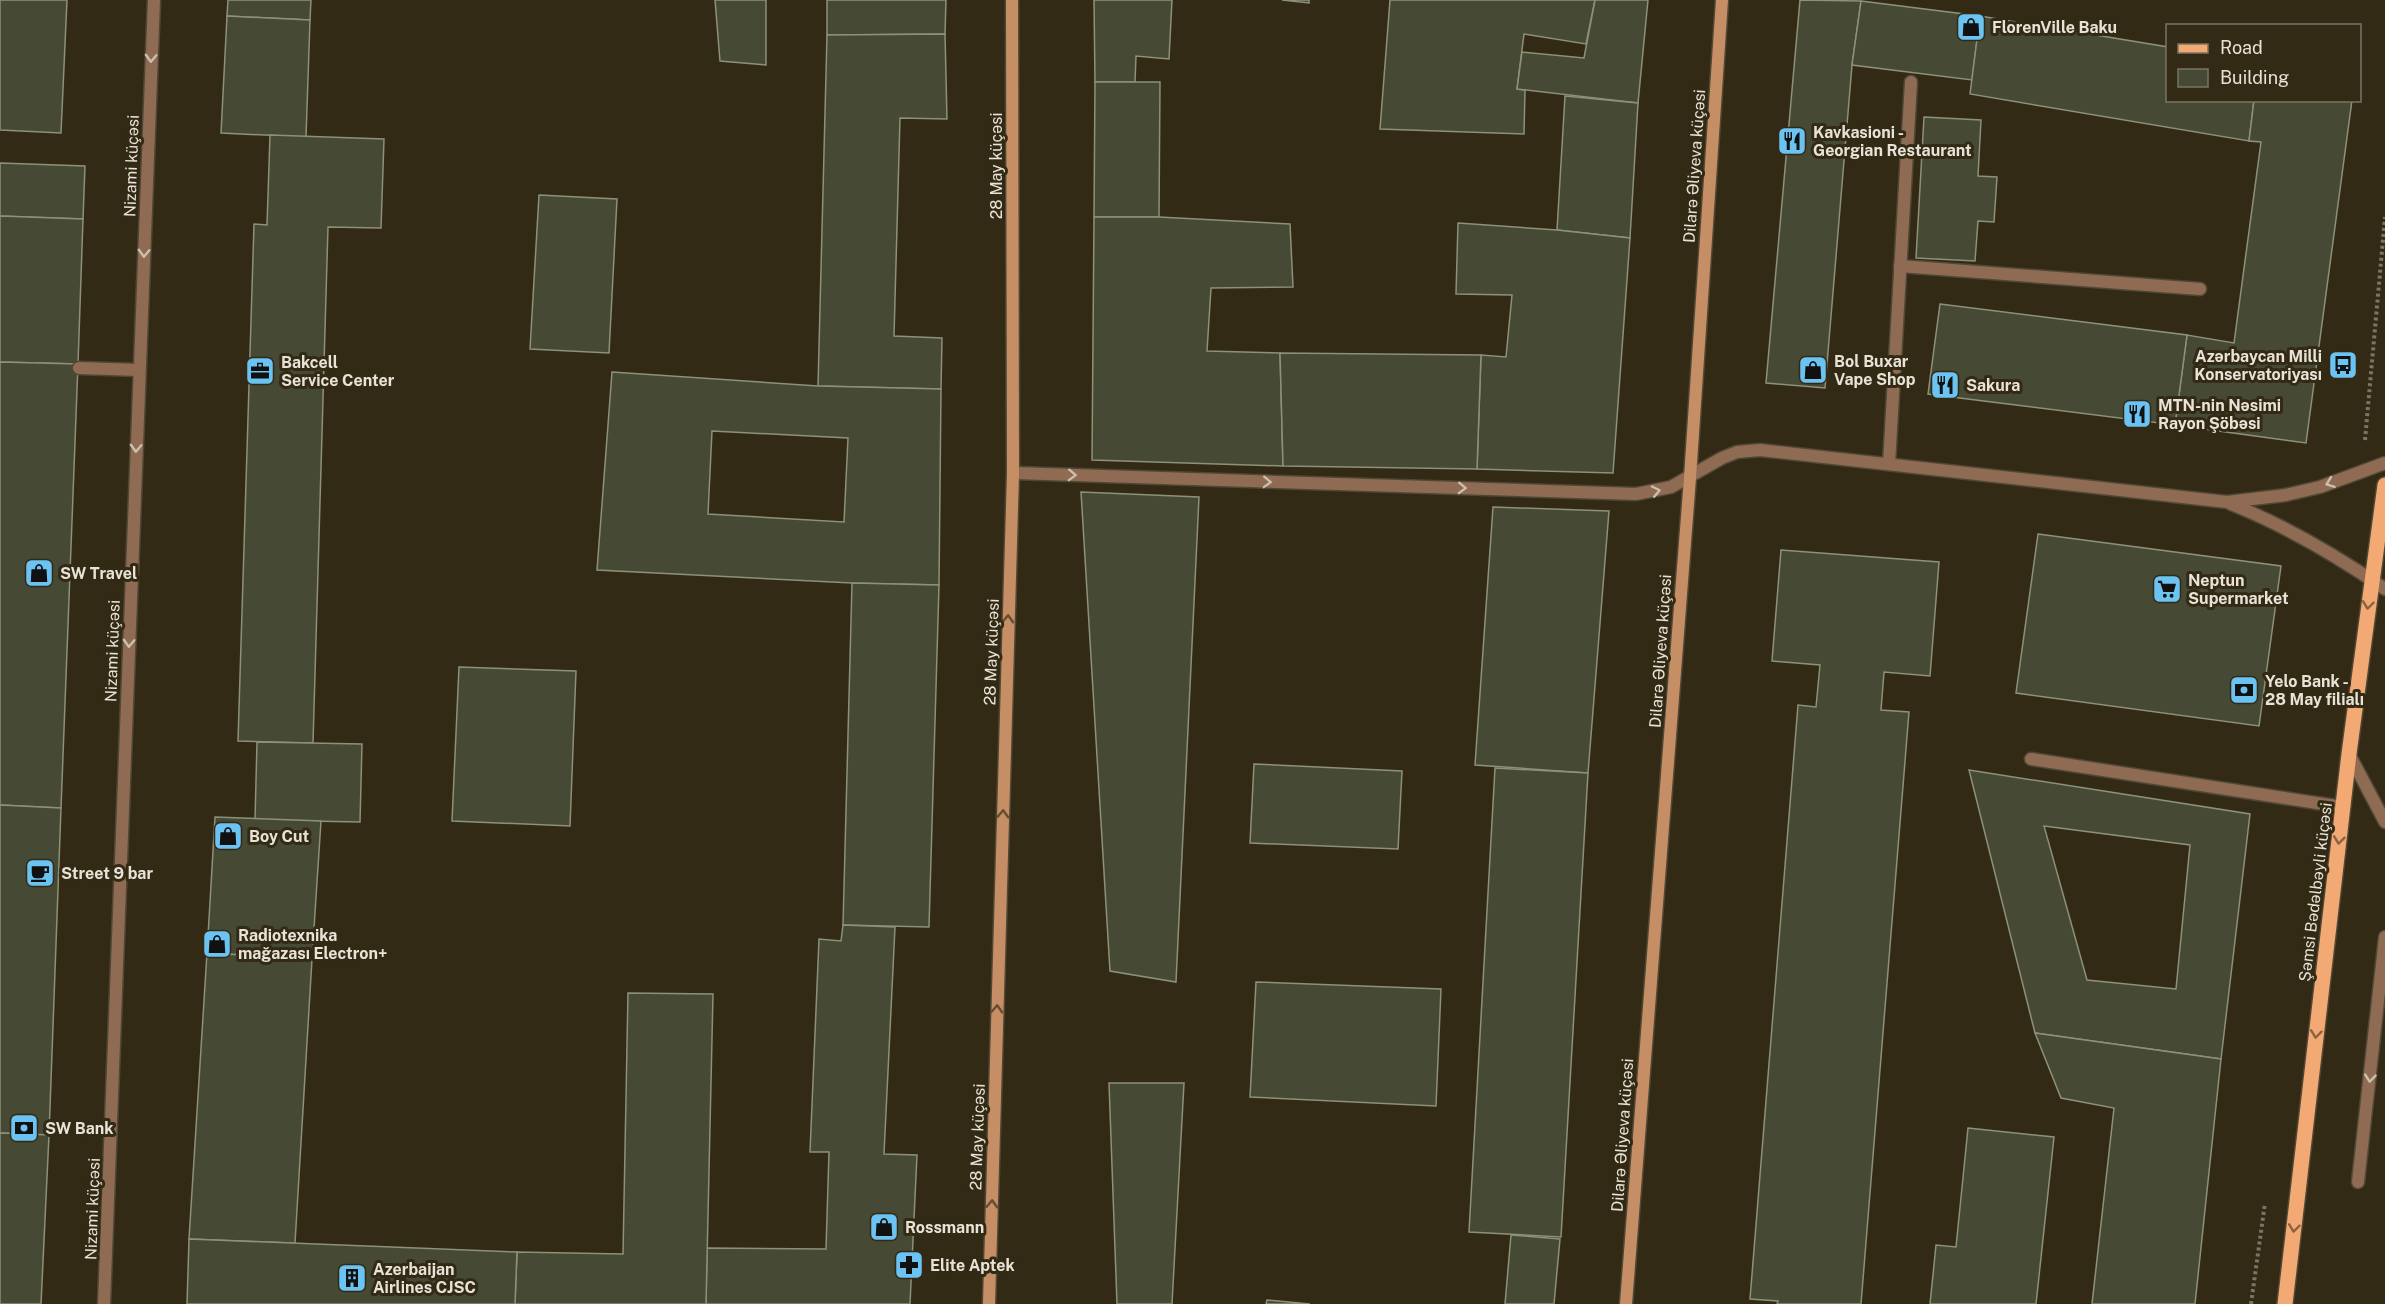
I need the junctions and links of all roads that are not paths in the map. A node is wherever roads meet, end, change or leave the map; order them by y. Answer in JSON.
{"nodes":[{"id":1,"x":154,"y":0,"type":"edge"},
{"id":2,"x":1012,"y":0,"type":"edge"},
{"id":3,"x":1722,"y":0,"type":"edge"},
{"id":4,"x":1911,"y":82,"type":"dead end"},
{"id":5,"x":1900,"y":266,"type":"junction"},
{"id":6,"x":2200,"y":289,"type":"dead end"},
{"id":7,"x":79,"y":368,"type":"dead end"},
{"id":8,"x":139,"y":370,"type":"junction"},
{"id":9,"x":2385,"y":463,"type":"edge"},
{"id":10,"x":1889,"y":464,"type":"junction"},
{"id":11,"x":1013,"y":473,"type":"junction"},
{"id":12,"x":1690,"y":478,"type":"junction"},
{"id":13,"x":2385,"y":485,"type":"edge"},
{"id":14,"x":2227,"y":502,"type":"junction"},
{"id":15,"x":2371,"y":580,"type":"junction"},
{"id":16,"x":2385,"y":590,"type":"edge"},
{"id":17,"x":2349,"y":754,"type":"junction"},
{"id":18,"x":2031,"y":759,"type":"dead end"},
{"id":19,"x":2343,"y":807,"type":"junction"},
{"id":20,"x":2385,"y":822,"type":"edge"},
{"id":21,"x":2385,"y":937,"type":"edge"},
{"id":22,"x":2358,"y":1182,"type":"dead end"},
{"id":23,"x":104,"y":1304,"type":"edge"},
{"id":24,"x":989,"y":1304,"type":"edge"},
{"id":25,"x":1626,"y":1304,"type":"edge"},
{"id":26,"x":2285,"y":1304,"type":"edge"}],
"edges":[{"from":1,"to":8,"type":"street","name":"Nizami küçəsi","one_way":true},
{"from":2,"to":11,"type":"main road","name":"28 May küçəsi"},
{"from":3,"to":12,"type":"main road","name":"Dilarə Əliyeva küçəsi"},
{"from":4,"to":5,"type":"street"},
{"from":5,"to":6,"type":"street"},
{"from":5,"to":10,"type":"street"},
{"from":7,"to":8,"type":"street"},
{"from":8,"to":23,"type":"street","name":"Nizami küçəsi","one_way":true},
{"from":9,"to":14,"type":"street","one_way":true},
{"from":10,"to":12,"type":"street"},
{"from":10,"to":14,"type":"street"},
{"from":11,"to":12,"type":"street","one_way":true},
{"from":24,"to":11,"type":"main road","name":"28 May küçəsi","one_way":true},
{"from":12,"to":25,"type":"main road","name":"Dilarə Əliyeva küçəsi"},
{"from":13,"to":15,"type":"main road","name":"Şəmsi Bədəlbəyli küçəsi"},
{"from":14,"to":15,"type":"street"},
{"from":15,"to":16,"type":"street"},
{"from":15,"to":17,"type":"main road","name":"Şəmsi Bədəlbəyli küçəsi","one_way":true},
{"from":17,"to":19,"type":"main road","name":"Şəmsi Bədəlbəyli küçəsi"},
{"from":17,"to":20,"type":"street"},
{"from":18,"to":19,"type":"street"},
{"from":19,"to":26,"type":"main road","name":"Şəmsi Bədəlbəyli küçəsi","one_way":true},
{"from":21,"to":22,"type":"street","one_way":true}]}
